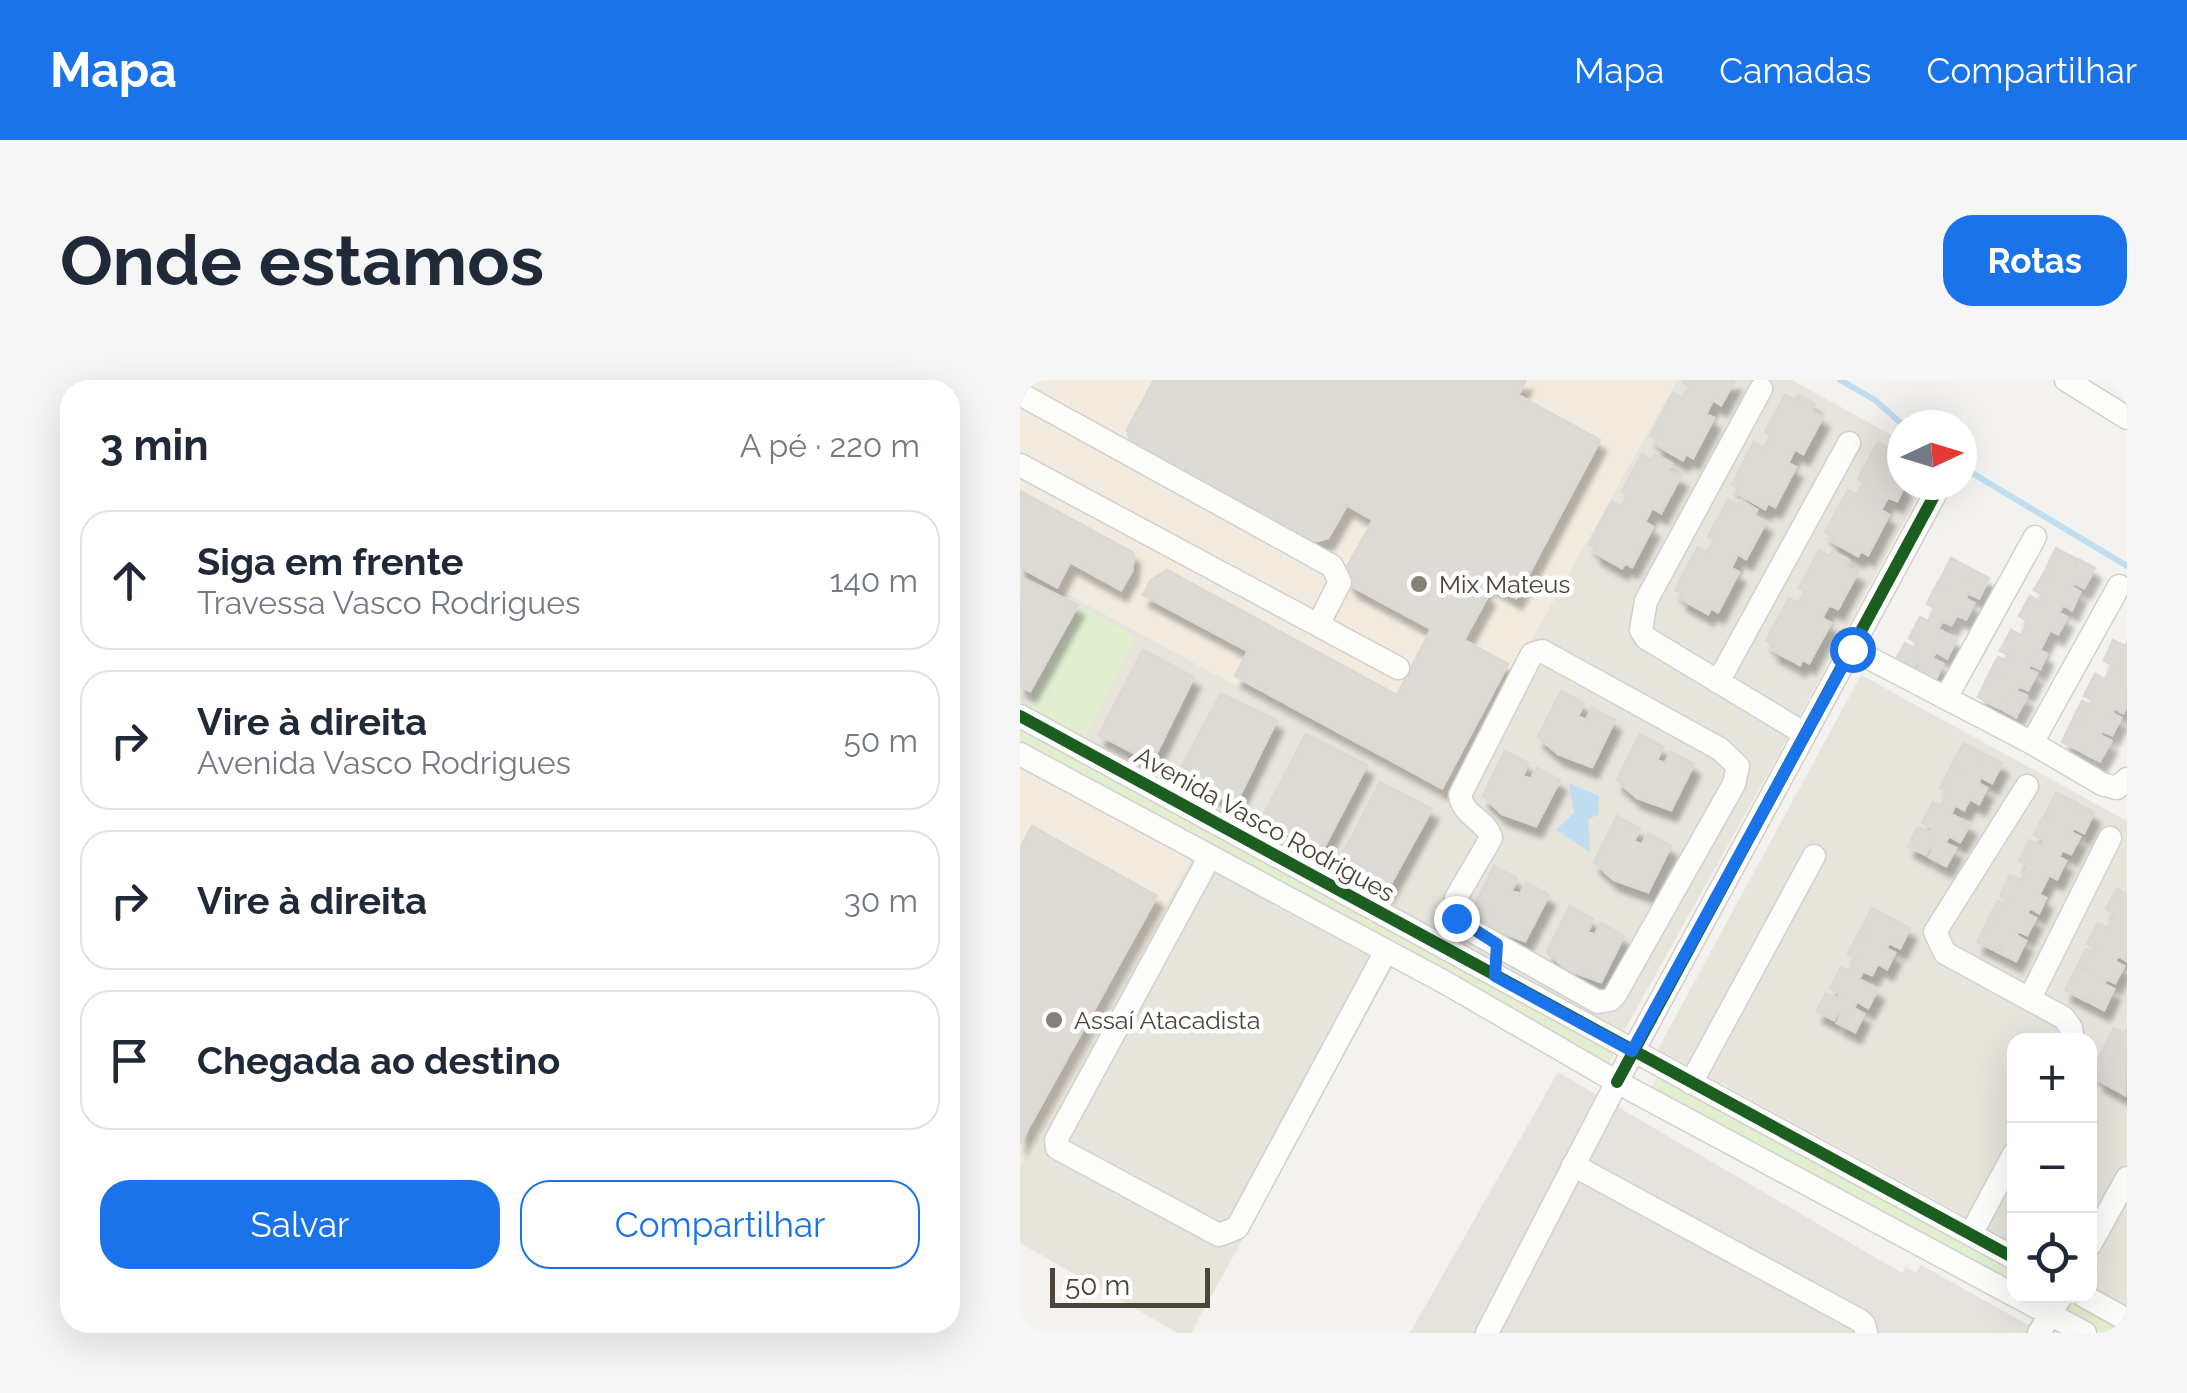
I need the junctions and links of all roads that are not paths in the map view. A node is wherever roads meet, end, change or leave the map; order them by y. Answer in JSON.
{"nodes":[{"id":1,"x":2066,"y":380,"type":"edge"},
{"id":2,"x":1761,"y":389,"type":"dead end"},
{"id":3,"x":1028,"y":390,"type":"edge"},
{"id":4,"x":2127,"y":418,"type":"edge"},
{"id":5,"x":1849,"y":443,"type":"dead end"},
{"id":6,"x":1020,"y":466,"type":"edge"},
{"id":7,"x":1932,"y":500,"type":"edge"},
{"id":8,"x":2035,"y":537,"type":"dead end"},
{"id":9,"x":2119,"y":586,"type":"dead end"},
{"id":10,"x":1318,"y":625,"type":"junction"},
{"id":11,"x":1852,"y":649,"type":"junction"},
{"id":12,"x":1398,"y":668,"type":"dead end"},
{"id":13,"x":1718,"y":682,"type":"junction"},
{"id":14,"x":1946,"y":698,"type":"junction"},
{"id":15,"x":1020,"y":716,"type":"edge"},
{"id":16,"x":1805,"y":734,"type":"junction"},
{"id":17,"x":2032,"y":743,"type":"junction"},
{"id":18,"x":1020,"y":754,"type":"edge"},
{"id":19,"x":2127,"y":780,"type":"edge"},
{"id":20,"x":2027,"y":786,"type":"dead end"},
{"id":21,"x":2110,"y":838,"type":"dead end"},
{"id":22,"x":1814,"y":856,"type":"dead end"},
{"id":23,"x":1209,"y":858,"type":"junction"},
{"id":24,"x":1497,"y":944,"type":"junction"},
{"id":25,"x":1386,"y":951,"type":"junction"},
{"id":26,"x":1495,"y":976,"type":"junction"},
{"id":27,"x":1553,"y":976,"type":"junction"},
{"id":28,"x":1528,"y":994,"type":"junction"},
{"id":29,"x":2030,"y":998,"type":"junction"},
{"id":30,"x":2072,"y":1033,"type":"edge"},
{"id":31,"x":1632,"y":1051,"type":"junction"},
{"id":32,"x":1617,"y":1082,"type":"junction"},
{"id":33,"x":1691,"y":1083,"type":"junction"},
{"id":34,"x":1574,"y":1165,"type":"junction"},
{"id":35,"x":2007,"y":1167,"type":"edge"},
{"id":36,"x":2127,"y":1178,"type":"edge"},
{"id":37,"x":2097,"y":1232,"type":"edge"},
{"id":38,"x":1971,"y":1234,"type":"junction"},
{"id":39,"x":2007,"y":1254,"type":"edge"},
{"id":40,"x":2007,"y":1291,"type":"edge"},
{"id":41,"x":2097,"y":1303,"type":"edge"},
{"id":42,"x":2050,"y":1314,"type":"edge"},
{"id":43,"x":2127,"y":1320,"type":"edge"},
{"id":44,"x":1487,"y":1333,"type":"edge"},
{"id":45,"x":1866,"y":1333,"type":"edge"},
{"id":46,"x":2085,"y":1333,"type":"edge"}],
"edges":[{"from":1,"to":4,"type":"street"},
{"from":2,"to":13,"type":"street"},
{"from":3,"to":10,"type":"street"},
{"from":5,"to":13,"type":"street"},
{"from":6,"to":10,"type":"street"},
{"from":7,"to":11,"type":"street"},
{"from":8,"to":14,"type":"street"},
{"from":9,"to":17,"type":"street"},
{"from":10,"to":12,"type":"street"},
{"from":11,"to":14,"type":"street"},
{"from":11,"to":16,"type":"street"},
{"from":13,"to":16,"type":"street"},
{"from":14,"to":17,"type":"street"},
{"from":15,"to":26,"type":"street","name":"Avenida Vasco Rodrigues"},
{"from":16,"to":31,"type":"street"},
{"from":17,"to":19,"type":"street"},
{"from":18,"to":23,"type":"street"},
{"from":20,"to":29,"type":"street"},
{"from":21,"to":29,"type":"street"},
{"from":22,"to":33,"type":"street"},
{"from":23,"to":25,"type":"street"},
{"from":23,"to":25,"type":"street"},
{"from":24,"to":26,"type":"street"},
{"from":24,"to":27,"type":"street"},
{"from":24,"to":27,"type":"street"},
{"from":25,"to":32,"type":"street"},
{"from":26,"to":28,"type":"street","name":"Avenida Vasco Rodrigues"},
{"from":27,"to":28,"type":"street"},
{"from":28,"to":31,"type":"street","name":"Avenida Vasco Rodrigues"},
{"from":29,"to":30,"type":"street"},
{"from":31,"to":32,"type":"street"},
{"from":31,"to":33,"type":"street","name":"Avenida Vasco Rodrigues"},
{"from":32,"to":34,"type":"street"},
{"from":32,"to":40,"type":"street"},
{"from":33,"to":38,"type":"street","name":"Avenida Vasco Rodrigues"},
{"from":34,"to":44,"type":"street"},
{"from":34,"to":45,"type":"street"},
{"from":35,"to":38,"type":"street"},
{"from":36,"to":37,"type":"street"},
{"from":38,"to":39,"type":"street","name":"Avenida Vasco Rodrigues"},
{"from":41,"to":43,"type":"street"},
{"from":42,"to":46,"type":"street"}]}
